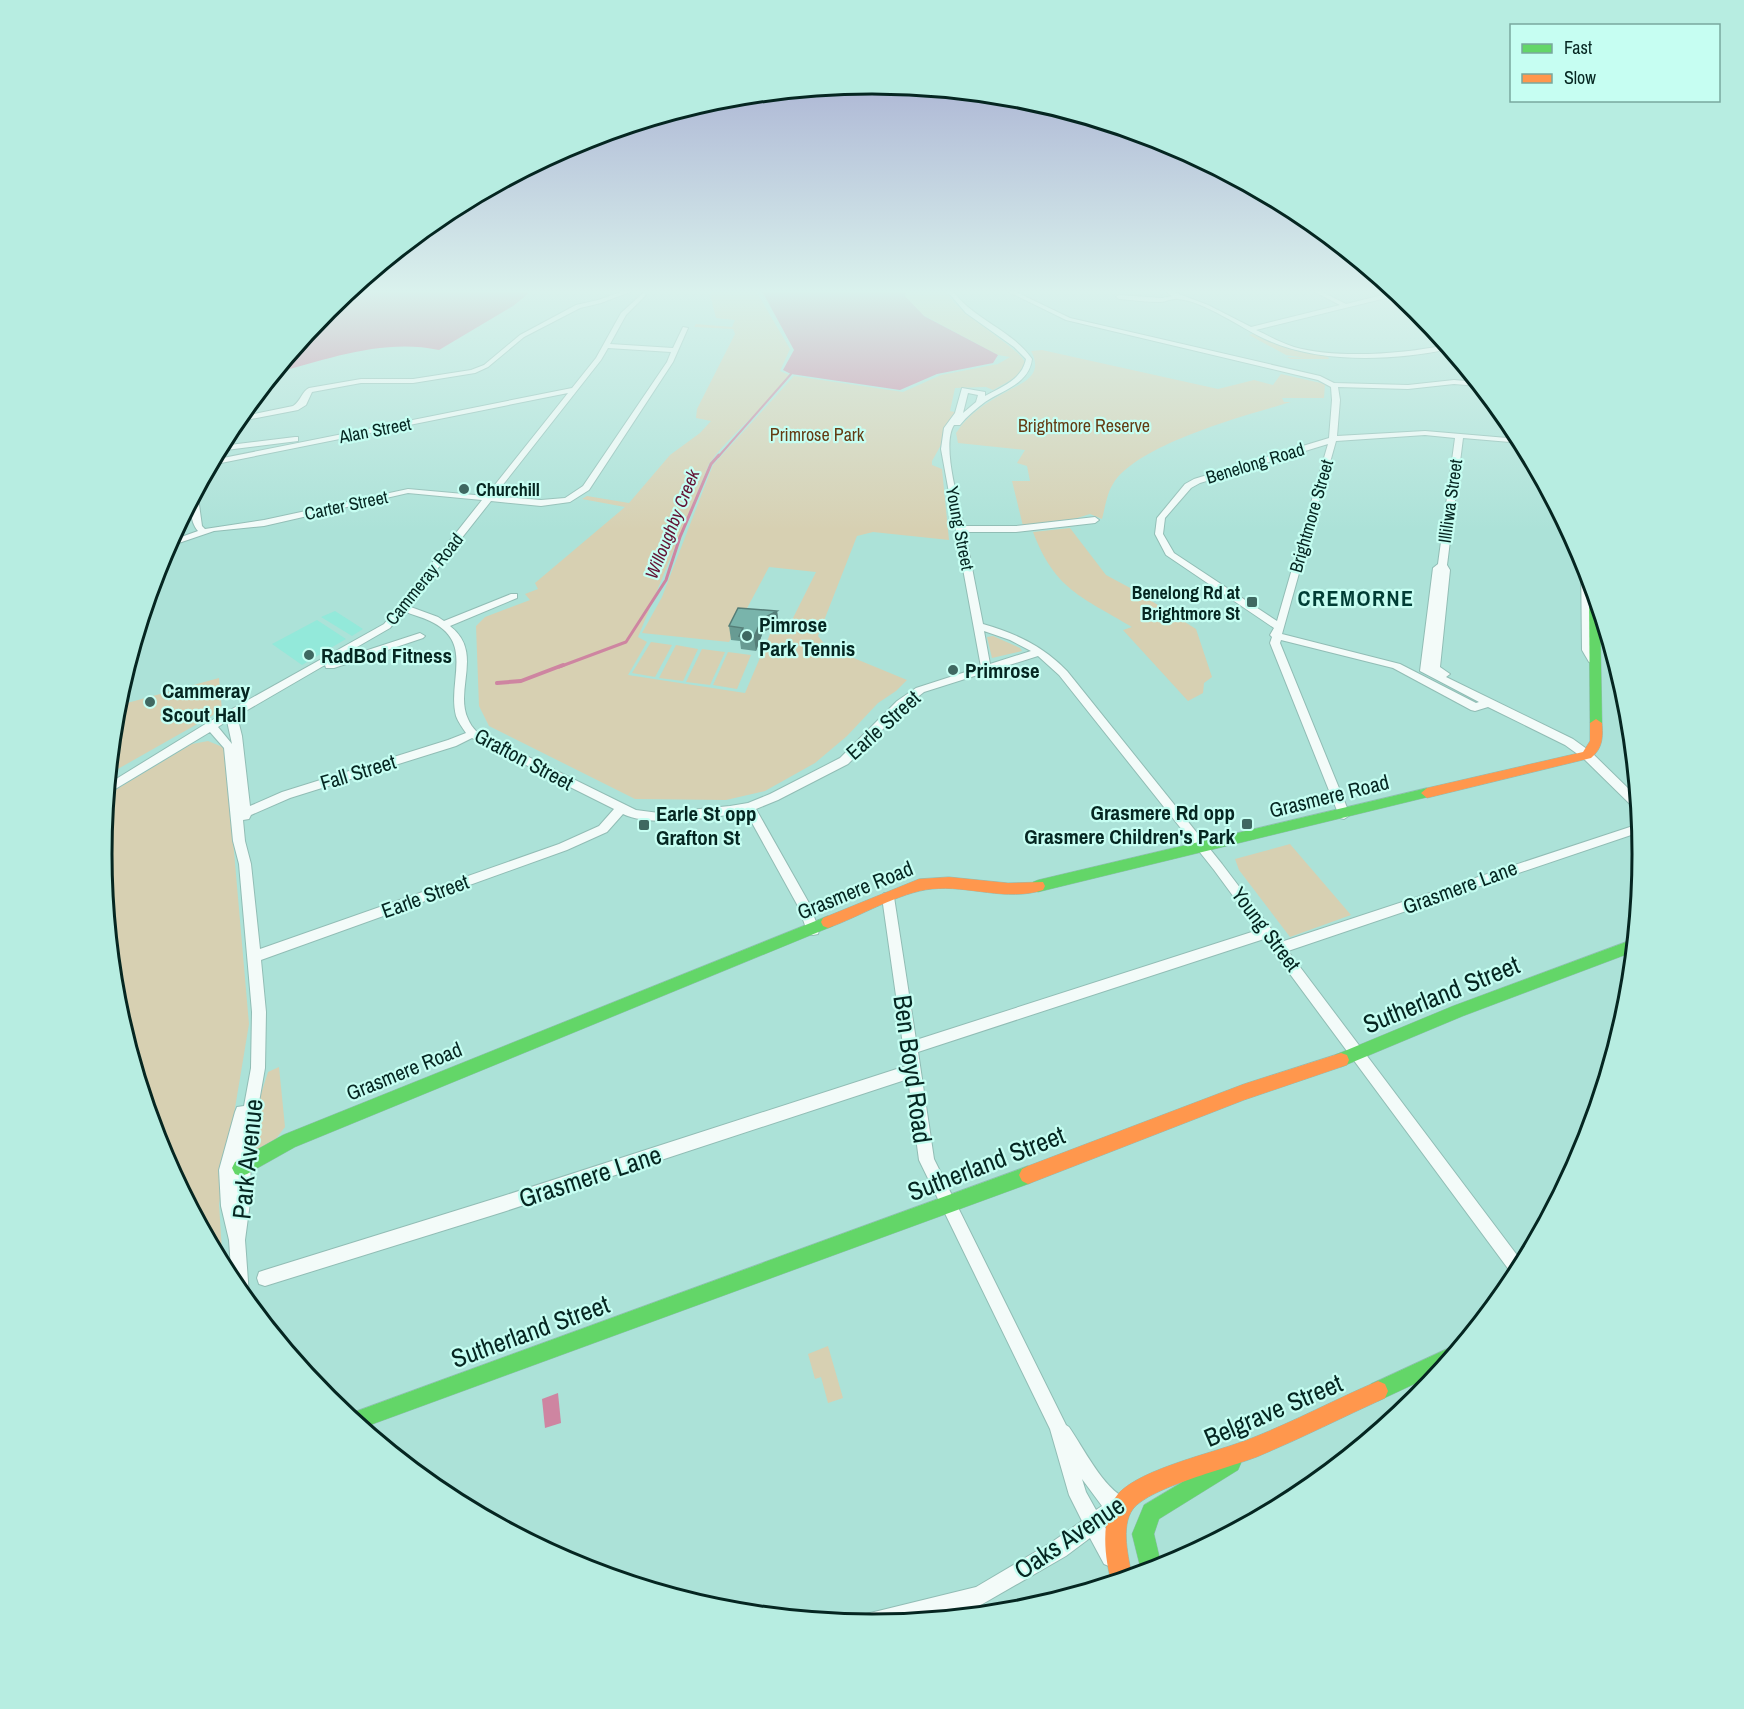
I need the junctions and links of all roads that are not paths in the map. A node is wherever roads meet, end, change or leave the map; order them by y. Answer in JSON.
{"nodes":[{"id":1,"x":476,"y":371,"type":"edge"},
{"id":2,"x":588,"y":371,"type":"edge"},
{"id":3,"x":664,"y":371,"type":"edge"},
{"id":4,"x":1025,"y":371,"type":"edge"},
{"id":5,"x":1289,"y":371,"type":"edge"},
{"id":6,"x":1468,"y":383,"type":"edge"},
{"id":7,"x":1333,"y":386,"type":"junction"},
{"id":8,"x":574,"y":390,"type":"junction"},
{"id":9,"x":979,"y":402,"type":"junction"},
{"id":10,"x":251,"y":417,"type":"edge"},
{"id":11,"x":950,"y":430,"type":"junction"},
{"id":12,"x":1459,"y":436,"type":"junction"},
{"id":13,"x":1332,"y":440,"type":"junction"},
{"id":14,"x":1509,"y":440,"type":"edge"},
{"id":15,"x":323,"y":441,"type":"junction"},
{"id":16,"x":230,"y":448,"type":"edge"},
{"id":17,"x":222,"y":461,"type":"edge"},
{"id":18,"x":489,"y":498,"type":"junction"},
{"id":19,"x":196,"y":508,"type":"edge"},
{"id":20,"x":1095,"y":520,"type":"dead end"},
{"id":21,"x":960,"y":529,"type":"junction"},
{"id":22,"x":203,"y":532,"type":"junction"},
{"id":23,"x":180,"y":540,"type":"edge"},
{"id":24,"x":179,"y":543,"type":"edge"},
{"id":25,"x":1442,"y":566,"type":"junction"},
{"id":26,"x":1585,"y":592,"type":"edge"},
{"id":27,"x":514,"y":596,"type":"dead end"},
{"id":28,"x":404,"y":608,"type":"junction"},
{"id":29,"x":1595,"y":620,"type":"edge"},
{"id":30,"x":444,"y":625,"type":"junction"},
{"id":31,"x":978,"y":626,"type":"junction"},
{"id":32,"x":1276,"y":630,"type":"junction"},
{"id":33,"x":420,"y":636,"type":"dead end"},
{"id":34,"x":346,"y":650,"type":"junction"},
{"id":35,"x":1040,"y":652,"type":"junction"},
{"id":36,"x":356,"y":657,"type":"junction"},
{"id":37,"x":1593,"y":660,"type":"junction"},
{"id":38,"x":986,"y":668,"type":"junction"},
{"id":39,"x":306,"y":673,"type":"junction"},
{"id":40,"x":1488,"y":703,"type":"junction"},
{"id":41,"x":231,"y":715,"type":"junction"},
{"id":42,"x":1526,"y":719,"type":"junction"},
{"id":43,"x":212,"y":726,"type":"junction"},
{"id":44,"x":471,"y":734,"type":"junction"},
{"id":45,"x":1587,"y":755,"type":"junction"},
{"id":46,"x":116,"y":785,"type":"edge"},
{"id":47,"x":1629,"y":796,"type":"edge"},
{"id":48,"x":749,"y":807,"type":"junction"},
{"id":49,"x":621,"y":809,"type":"junction"},
{"id":50,"x":245,"y":813,"type":"junction"},
{"id":51,"x":1344,"y":815,"type":"junction"},
{"id":52,"x":659,"y":817,"type":"joint"},
{"id":53,"x":1631,"y":831,"type":"edge"},
{"id":54,"x":1204,"y":848,"type":"junction"},
{"id":55,"x":244,"y":853,"type":"junction"},
{"id":56,"x":888,"y":897,"type":"junction"},
{"id":57,"x":813,"y":930,"type":"junction"},
{"id":58,"x":1268,"y":932,"type":"junction"},
{"id":59,"x":1280,"y":948,"type":"junction"},
{"id":60,"x":1626,"y":948,"type":"edge"},
{"id":61,"x":253,"y":957,"type":"junction"},
{"id":62,"x":257,"y":1043,"type":"junction"},
{"id":63,"x":911,"y":1048,"type":"junction"},
{"id":64,"x":1359,"y":1053,"type":"junction"},
{"id":65,"x":914,"y":1070,"type":"junction"},
{"id":66,"x":241,"y":1168,"type":"junction"},
{"id":67,"x":948,"y":1205,"type":"junction"},
{"id":68,"x":237,"y":1240,"type":"junction"},
{"id":69,"x":1513,"y":1262,"type":"edge"},
{"id":70,"x":240,"y":1276,"type":"edge"},
{"id":71,"x":264,"y":1278,"type":"dead end"},
{"id":72,"x":1435,"y":1364,"type":"edge"},
{"id":73,"x":362,"y":1418,"type":"edge"},
{"id":74,"x":1058,"y":1427,"type":"junction"},
{"id":75,"x":1255,"y":1447,"type":"junction"},
{"id":76,"x":1134,"y":1492,"type":"joint"},
{"id":77,"x":1118,"y":1510,"type":"junction"},
{"id":78,"x":1092,"y":1524,"type":"junction"},
{"id":79,"x":1149,"y":1562,"type":"edge"},
{"id":80,"x":1148,"y":1563,"type":"edge"},
{"id":81,"x":1121,"y":1572,"type":"edge"},
{"id":82,"x":1118,"y":1573,"type":"edge"},
{"id":83,"x":909,"y":1613,"type":"edge"}],
"edges":[{"from":1,"to":10,"type":"street"},
{"from":2,"to":8,"type":"street","name":"Cammeray Road"},
{"from":3,"to":18,"type":"street","name":"Carter Street"},
{"from":4,"to":9,"type":"street"},
{"from":5,"to":7,"type":"street"},
{"from":6,"to":7,"type":"street"},
{"from":7,"to":13,"type":"street","name":"Brightmore Street"},
{"from":8,"to":15,"type":"street","name":"Alan Street"},
{"from":8,"to":18,"type":"street","name":"Cammeray Road"},
{"from":9,"to":11,"type":"street"},
{"from":9,"to":11,"type":"street","name":"Young Street"},
{"from":11,"to":21,"type":"street","name":"Young Street"},
{"from":12,"to":13,"type":"street","name":"Benelong Road"},
{"from":12,"to":14,"type":"street","name":"Benelong Road"},
{"from":12,"to":25,"type":"street","name":"Illiliwa Street"},
{"from":13,"to":32,"type":"street","name":"Brightmore Street"},
{"from":13,"to":32,"type":"street","name":"Benelong Road"},
{"from":15,"to":16,"type":"street"},
{"from":15,"to":17,"type":"street","name":"Alan Street"},
{"from":18,"to":22,"type":"street","name":"Carter Street"},
{"from":18,"to":28,"type":"street","name":"Cammeray Road"},
{"from":19,"to":22,"type":"street"},
{"from":20,"to":21,"type":"street"},
{"from":21,"to":31,"type":"street","name":"Young Street"},
{"from":22,"to":23,"type":"street","name":"Carter Street"},
{"from":22,"to":24,"type":"street","name":"Carter Street"},
{"from":25,"to":40,"type":"street","name":"Illiliwa Street"},
{"from":25,"to":42,"type":"street","name":"Illiliwa Street"},
{"from":26,"to":37,"type":"street"},
{"from":27,"to":30,"type":"street"},
{"from":28,"to":30,"type":"street","name":"Grafton Street"},
{"from":28,"to":34,"type":"street","name":"Cammeray Road"},
{"from":29,"to":37,"type":"street"},
{"from":30,"to":44,"type":"street","name":"Grafton Street"},
{"from":31,"to":35,"type":"street","name":"Young Street"},
{"from":31,"to":38,"type":"street","name":"Young Street"},
{"from":32,"to":40,"type":"street"},
{"from":32,"to":51,"type":"street"},
{"from":33,"to":36,"type":"street"},
{"from":34,"to":36,"type":"street"},
{"from":34,"to":39,"type":"street","name":"Cammeray Road"},
{"from":35,"to":38,"type":"street","name":"Earle Street"},
{"from":35,"to":54,"type":"street","name":"Young Street"},
{"from":36,"to":39,"type":"street"},
{"from":37,"to":45,"type":"street"},
{"from":38,"to":48,"type":"street","name":"Earle Street"},
{"from":39,"to":41,"type":"street","name":"Cammeray Road"},
{"from":40,"to":42,"type":"street","name":"Illiliwa Street"},
{"from":41,"to":43,"type":"street","name":"Cammeray Road"},
{"from":41,"to":50,"type":"street","name":"Park Avenue"},
{"from":42,"to":45,"type":"street","name":"Illiliwa Street"},
{"from":43,"to":46,"type":"street","name":"Cammeray Road"},
{"from":43,"to":55,"type":"street","name":"Park Avenue"},
{"from":44,"to":49,"type":"street","name":"Grafton Street"},
{"from":44,"to":50,"type":"street","name":"Fall Street"},
{"from":45,"to":47,"type":"street","name":"Illiliwa Street"},
{"from":45,"to":51,"type":"street","name":"Grasmere Road"},
{"from":48,"to":52,"type":"street","name":"Earle Street"},
{"from":48,"to":57,"type":"street"},
{"from":49,"to":52,"type":"street","name":"Grafton Street"},
{"from":49,"to":61,"type":"street","name":"Earle Street"},
{"from":50,"to":55,"type":"street","name":"Park Avenue"},
{"from":51,"to":54,"type":"street","name":"Grasmere Road"},
{"from":53,"to":59,"type":"street","name":"Grasmere Lane"},
{"from":54,"to":56,"type":"street","name":"Grasmere Road"},
{"from":54,"to":58,"type":"street","name":"Young Street"},
{"from":55,"to":61,"type":"street","name":"Park Avenue"},
{"from":56,"to":57,"type":"street","name":"Grasmere Road"},
{"from":56,"to":63,"type":"street","name":"Ben Boyd Road"},
{"from":57,"to":66,"type":"street","name":"Grasmere Road"},
{"from":58,"to":59,"type":"street","name":"Young Street"},
{"from":58,"to":63,"type":"street"},
{"from":59,"to":64,"type":"street","name":"Young Street"},
{"from":60,"to":64,"type":"street","name":"Sutherland Street"},
{"from":61,"to":62,"type":"street","name":"Park Avenue"},
{"from":62,"to":66,"type":"street","name":"Park Avenue"},
{"from":62,"to":68,"type":"street","name":"Park Avenue"},
{"from":63,"to":65,"type":"street","name":"Ben Boyd Road"},
{"from":64,"to":67,"type":"street","name":"Sutherland Street"},
{"from":64,"to":69,"type":"street","name":"Young Street"},
{"from":65,"to":67,"type":"street","name":"Ben Boyd Road"},
{"from":65,"to":71,"type":"street","name":"Grasmere Lane"},
{"from":66,"to":68,"type":"street","name":"Park Avenue"},
{"from":67,"to":73,"type":"street","name":"Sutherland Street"},
{"from":67,"to":74,"type":"street","name":"Ben Boyd Road"},
{"from":68,"to":70,"type":"street","name":"Park Avenue"},
{"from":72,"to":75,"type":"street","name":"Belgrave Street"},
{"from":74,"to":77,"type":"street","name":"Ben Boyd Road"},
{"from":74,"to":78,"type":"street","name":"Ben Boyd Road"},
{"from":75,"to":76,"type":"street","name":"Belgrave Street"},
{"from":75,"to":79,"type":"street"},
{"from":76,"to":77,"type":"street","name":"Oaks Avenue"},
{"from":77,"to":78,"type":"street","name":"Oaks Avenue"},
{"from":77,"to":80,"type":"street"},
{"from":77,"to":81,"type":"street","name":"Ben Boyd Road"},
{"from":78,"to":82,"type":"street","name":"Ben Boyd Road"},
{"from":78,"to":83,"type":"street","name":"Oaks Avenue"}]}
